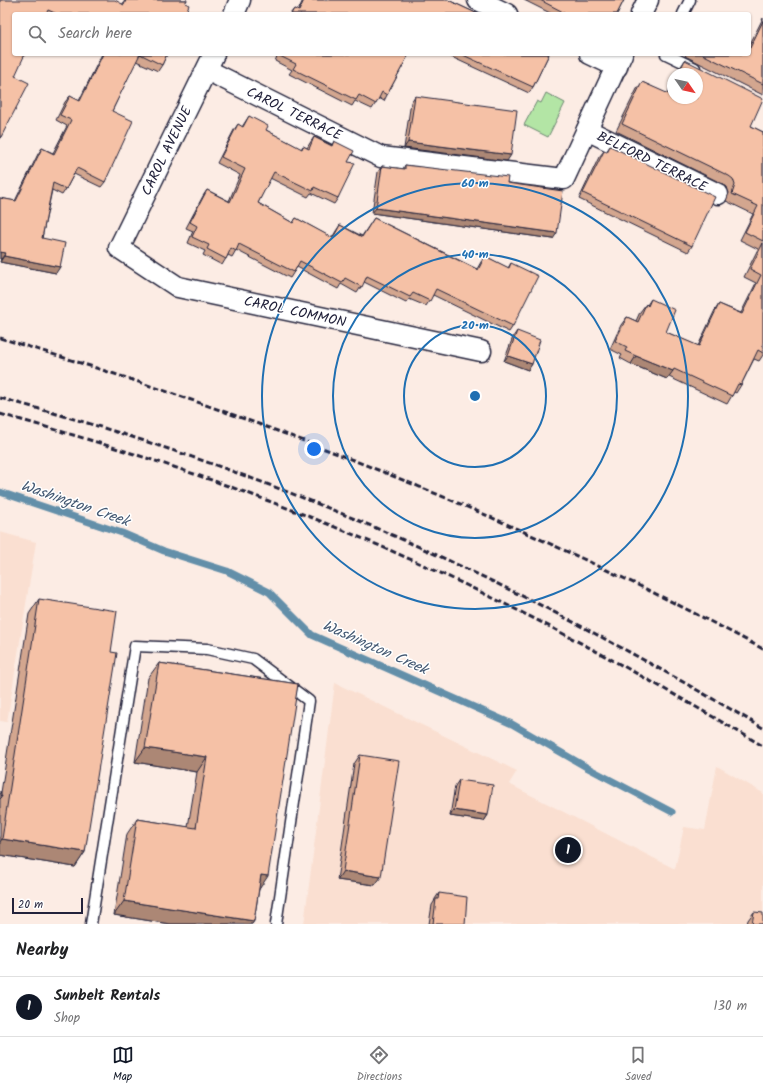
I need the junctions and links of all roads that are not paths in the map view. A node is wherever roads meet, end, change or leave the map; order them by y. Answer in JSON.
{"nodes":[{"id":1,"x":240,"y":0,"type":"edge"},
{"id":2,"x":478,"y":0,"type":"edge"},
{"id":3,"x":648,"y":0,"type":"edge"},
{"id":4,"x":690,"y":0,"type":"edge"},
{"id":5,"x":235,"y":12,"type":"edge"},
{"id":6,"x":503,"y":12,"type":"edge"},
{"id":7,"x":642,"y":12,"type":"edge"},
{"id":8,"x":684,"y":12,"type":"edge"},
{"id":9,"x":600,"y":56,"type":"edge"},
{"id":10,"x":670,"y":56,"type":"edge"},
{"id":11,"x":619,"y":60,"type":"edge"},
{"id":12,"x":211,"y":62,"type":"edge"},
{"id":13,"x":708,"y":75,"type":"edge"},
{"id":14,"x":587,"y":130,"type":"junction"},
{"id":15,"x":718,"y":194,"type":"dead end"},
{"id":16,"x":119,"y":248,"type":"joint"},
{"id":17,"x":481,"y":351,"type":"dead end"},
{"id":18,"x":91,"y":924,"type":"edge"},
{"id":19,"x":276,"y":924,"type":"edge"}],
"edges":[{"from":1,"to":5,"type":"street"},
{"from":2,"to":6,"type":"street"},
{"from":3,"to":7,"type":"street"},
{"from":4,"to":8,"type":"lane"},
{"from":9,"to":11,"type":"street"},
{"from":10,"to":13,"type":"lane"},
{"from":11,"to":14,"type":"street"},
{"from":12,"to":14,"type":"street","name":"CAROL TERRACE"},
{"from":12,"to":16,"type":"street","name":"CAROL AVENUE"},
{"from":14,"to":15,"type":"street","name":"BELFORD TERRACE"},
{"from":16,"to":17,"type":"street","name":"CAROL COMMON"},
{"from":18,"to":19,"type":"lane"}]}
